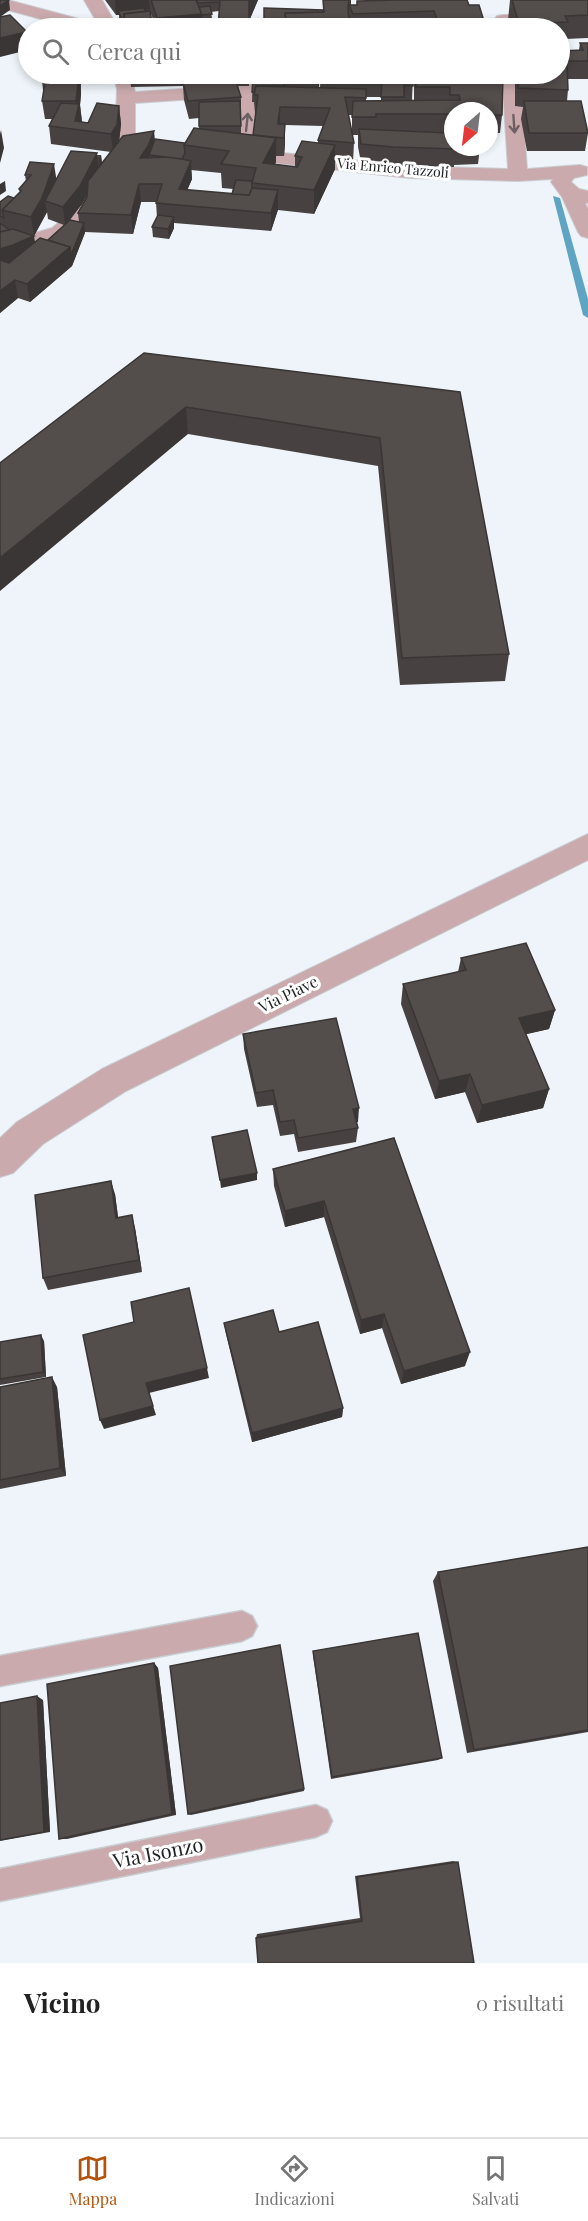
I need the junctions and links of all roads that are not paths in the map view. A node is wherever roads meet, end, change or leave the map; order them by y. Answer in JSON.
{"nodes":[{"id":1,"x":93,"y":0,"type":"edge"},
{"id":2,"x":500,"y":0,"type":"edge"},
{"id":3,"x":0,"y":3,"type":"edge"},
{"id":4,"x":588,"y":16,"type":"edge"},
{"id":5,"x":55,"y":18,"type":"edge"},
{"id":6,"x":103,"y":18,"type":"edge"},
{"id":7,"x":503,"y":18,"type":"edge"},
{"id":8,"x":567,"y":18,"type":"edge"},
{"id":9,"x":124,"y":84,"type":"edge"},
{"id":10,"x":235,"y":84,"type":"edge"},
{"id":11,"x":251,"y":84,"type":"edge"},
{"id":12,"x":512,"y":84,"type":"edge"},
{"id":13,"x":126,"y":98,"type":"junction"},
{"id":14,"x":212,"y":150,"type":"edge"},
{"id":15,"x":244,"y":155,"type":"junction"},
{"id":16,"x":518,"y":175,"type":"junction"},
{"id":17,"x":577,"y":185,"type":"edge"},
{"id":18,"x":588,"y":232,"type":"edge"},
{"id":19,"x":0,"y":250,"type":"edge"},
{"id":20,"x":588,"y":846,"type":"edge"},
{"id":21,"x":0,"y":1161,"type":"edge"},
{"id":22,"x":242,"y":1626,"type":"dead end"},
{"id":23,"x":0,"y":1671,"type":"edge"},
{"id":24,"x":316,"y":1821,"type":"dead end"},
{"id":25,"x":0,"y":1885,"type":"edge"}],
"edges":[{"from":1,"to":6,"type":"street"},
{"from":2,"to":7,"type":"street"},
{"from":3,"to":5,"type":"street"},
{"from":4,"to":8,"type":"street"},
{"from":9,"to":13,"type":"street"},
{"from":10,"to":13,"type":"street"},
{"from":15,"to":11,"type":"street","one_way":true},
{"from":12,"to":16,"type":"street","one_way":true},
{"from":13,"to":19,"type":"street"},
{"from":14,"to":15,"type":"street","name":"Via Enrico Tazzoli"},
{"from":15,"to":16,"type":"street","name":"Via Enrico Tazzoli"},
{"from":16,"to":17,"type":"street","name":"Via Enrico Tazzoli"},
{"from":17,"to":18,"type":"street"},
{"from":20,"to":21,"type":"street","name":"Via Piave"},
{"from":22,"to":23,"type":"lane"},
{"from":24,"to":25,"type":"lane","name":"Via Isonzo"}]}
